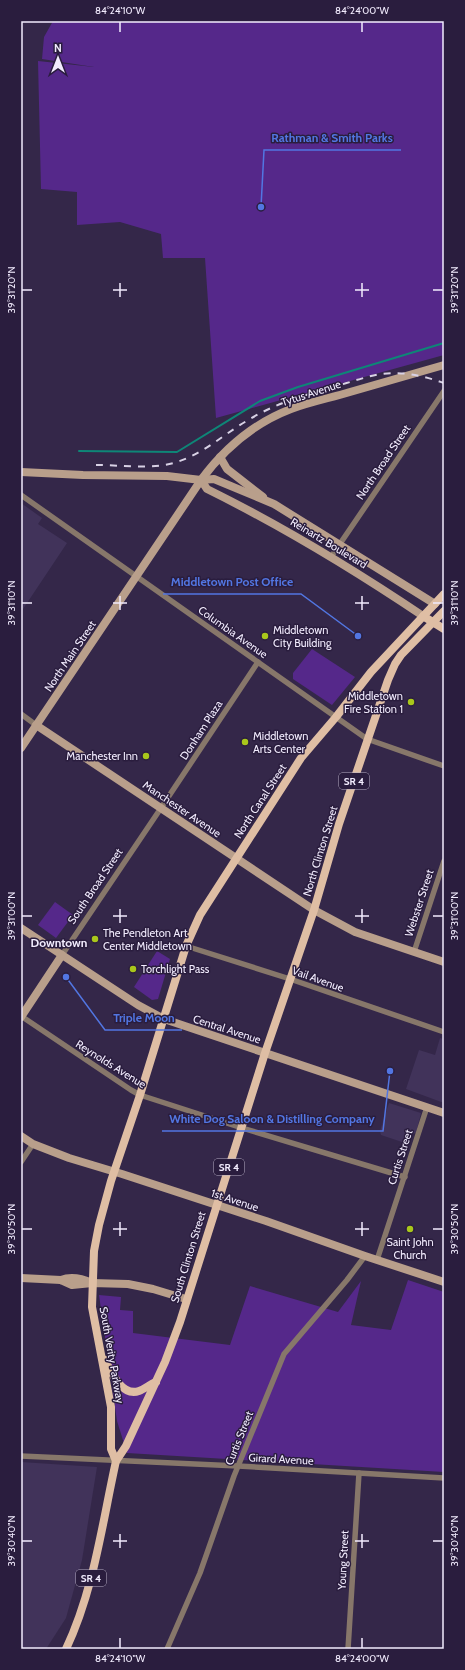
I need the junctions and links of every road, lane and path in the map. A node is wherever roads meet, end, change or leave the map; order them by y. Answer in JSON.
{"nodes":[{"id":1,"x":444,"y":365,"type":"edge"},
{"id":2,"x":444,"y":391,"type":"edge"},
{"id":3,"x":220,"y":457,"type":"junction"},
{"id":4,"x":21,"y":472,"type":"edge"},
{"id":5,"x":201,"y":480,"type":"junction"},
{"id":6,"x":21,"y":495,"type":"edge"},
{"id":7,"x":274,"y":504,"type":"junction"},
{"id":8,"x":340,"y":544,"type":"junction"},
{"id":9,"x":331,"y":557,"type":"junction"},
{"id":10,"x":136,"y":576,"type":"junction"},
{"id":11,"x":444,"y":594,"type":"edge"},
{"id":12,"x":435,"y":604,"type":"junction"},
{"id":13,"x":444,"y":611,"type":"edge"},
{"id":14,"x":423,"y":616,"type":"junction"},
{"id":15,"x":433,"y":622,"type":"junction"},
{"id":16,"x":444,"y":629,"type":"edge"},
{"id":17,"x":258,"y":662,"type":"junction"},
{"id":18,"x":21,"y":714,"type":"edge"},
{"id":19,"x":336,"y":716,"type":"junction"},
{"id":20,"x":36,"y":725,"type":"junction"},
{"id":21,"x":367,"y":739,"type":"junction"},
{"id":22,"x":21,"y":748,"type":"edge"},
{"id":23,"x":444,"y":766,"type":"edge"},
{"id":24,"x":161,"y":808,"type":"junction"},
{"id":25,"x":236,"y":858,"type":"junction"},
{"id":26,"x":444,"y":861,"type":"edge"},
{"id":27,"x":314,"y":910,"type":"junction"},
{"id":28,"x":21,"y":928,"type":"edge"},
{"id":29,"x":186,"y":946,"type":"junction"},
{"id":30,"x":414,"y":952,"type":"junction"},
{"id":31,"x":62,"y":955,"type":"junction"},
{"id":32,"x":444,"y":962,"type":"edge"},
{"id":33,"x":290,"y":979,"type":"junction"},
{"id":34,"x":21,"y":1016,"type":"edge"},
{"id":35,"x":164,"y":1019,"type":"junction"},
{"id":36,"x":444,"y":1032,"type":"edge"},
{"id":37,"x":265,"y":1053,"type":"junction"},
{"id":38,"x":140,"y":1095,"type":"junction"},
{"id":39,"x":427,"y":1107,"type":"junction"},
{"id":40,"x":444,"y":1113,"type":"edge"},
{"id":41,"x":242,"y":1128,"type":"junction"},
{"id":42,"x":21,"y":1136,"type":"edge"},
{"id":43,"x":33,"y":1144,"type":"junction"},
{"id":44,"x":21,"y":1162,"type":"edge"},
{"id":45,"x":115,"y":1172,"type":"junction"},
{"id":46,"x":405,"y":1177,"type":"junction"},
{"id":47,"x":216,"y":1205,"type":"junction"},
{"id":48,"x":365,"y":1256,"type":"junction"},
{"id":49,"x":377,"y":1260,"type":"junction"},
{"id":50,"x":21,"y":1278,"type":"edge"},
{"id":51,"x":444,"y":1282,"type":"edge"},
{"id":52,"x":92,"y":1283,"type":"junction"},
{"id":53,"x":186,"y":1299,"type":"junction"},
{"id":54,"x":101,"y":1353,"type":"junction"},
{"id":55,"x":156,"y":1382,"type":"junction"},
{"id":56,"x":21,"y":1456,"type":"edge"},
{"id":57,"x":116,"y":1461,"type":"junction"},
{"id":58,"x":238,"y":1466,"type":"junction"},
{"id":59,"x":359,"y":1473,"type":"junction"},
{"id":60,"x":444,"y":1478,"type":"edge"},
{"id":61,"x":66,"y":1649,"type":"edge"},
{"id":62,"x":167,"y":1649,"type":"edge"},
{"id":63,"x":348,"y":1649,"type":"edge"}],
"edges":[{"from":1,"to":3,"type":"street","name":"Tytus Avenue"},
{"from":2,"to":8,"type":"street","name":"North Broad Street"},
{"from":3,"to":5,"type":"street","name":"Tytus Avenue"},
{"from":3,"to":7,"type":"street"},
{"from":4,"to":5,"type":"street","name":"Reinartz Boulevard"},
{"from":5,"to":7,"type":"street","name":"Reinartz Boulevard"},
{"from":5,"to":9,"type":"street","name":"Reinartz Boulevard"},
{"from":5,"to":10,"type":"street","name":"Tytus Avenue"},
{"from":6,"to":10,"type":"street","name":"Columbia Avenue"},
{"from":7,"to":8,"type":"street","name":"Reinartz Boulevard"},
{"from":8,"to":9,"type":"street"},
{"from":8,"to":12,"type":"street","name":"Reinartz Boulevard"},
{"from":9,"to":14,"type":"street","name":"Reinartz Boulevard"},
{"from":10,"to":17,"type":"street","name":"Columbia Avenue"},
{"from":10,"to":20,"type":"street","name":"North Main Street"},
{"from":11,"to":12,"type":"main road","number":"SR 4"},
{"from":12,"to":13,"type":"main road","name":"Reinartz Boulevard"},
{"from":12,"to":14,"type":"main road","name":"North Canal Street","number":"SR 4"},
{"from":13,"to":15,"type":"main road","number":"SR 4"},
{"from":14,"to":15,"type":"main road","name":"Reinartz Boulevard"},
{"from":14,"to":19,"type":"main road","name":"North Canal Street","number":"SR 4"},
{"from":15,"to":16,"type":"main road","name":"Reinartz Boulevard"},
{"from":15,"to":21,"type":"main road","name":"North Clinton Street","number":"SR 4"},
{"from":17,"to":19,"type":"street","name":"Columbia Avenue"},
{"from":17,"to":24,"type":"street","name":"Donham Plaza"},
{"from":18,"to":20,"type":"street","name":"Manchester Avenue"},
{"from":19,"to":21,"type":"street","name":"Columbia Avenue"},
{"from":19,"to":25,"type":"main road","name":"North Canal Street","number":"SR 4"},
{"from":20,"to":22,"type":"street","name":"North Main Street"},
{"from":20,"to":24,"type":"street","name":"Manchester Avenue"},
{"from":21,"to":23,"type":"street","name":"Columbia Avenue"},
{"from":21,"to":27,"type":"main road","name":"North Clinton Street","number":"SR 4"},
{"from":24,"to":25,"type":"street","name":"Manchester Avenue"},
{"from":24,"to":31,"type":"street","name":"South Broad Street"},
{"from":25,"to":27,"type":"street","name":"Manchester Avenue"},
{"from":25,"to":29,"type":"main road","name":"North Canal Street","number":"SR 4"},
{"from":26,"to":30,"type":"street","name":"Webster Street"},
{"from":27,"to":30,"type":"street","name":"Manchester Avenue"},
{"from":27,"to":33,"type":"main road","name":"North Clinton Street","number":"SR 4"},
{"from":28,"to":31,"type":"street","name":"Central Avenue"},
{"from":29,"to":33,"type":"street","name":"Vail Avenue"},
{"from":29,"to":35,"type":"main road","name":"North Canal Street","number":"SR 4"},
{"from":30,"to":32,"type":"street","name":"Manchester Avenue"},
{"from":31,"to":34,"type":"street","name":"South Broad Street"},
{"from":31,"to":35,"type":"street","name":"Central Avenue"},
{"from":33,"to":36,"type":"street","name":"Vail Avenue"},
{"from":33,"to":37,"type":"main road","name":"North Clinton Street","number":"SR 4"},
{"from":34,"to":38,"type":"street","name":"Reynolds Avenue"},
{"from":35,"to":37,"type":"street","name":"Central Avenue"},
{"from":35,"to":38,"type":"main road","name":"South Verity Parkway","number":"SR 4"},
{"from":37,"to":39,"type":"street","name":"Central Avenue"},
{"from":37,"to":41,"type":"main road","name":"South Clinton Street","number":"SR 4"},
{"from":38,"to":41,"type":"street","name":"Reynolds Avenue"},
{"from":38,"to":45,"type":"main road","name":"South Verity Parkway","number":"SR 4"},
{"from":39,"to":40,"type":"street","name":"Central Avenue"},
{"from":39,"to":46,"type":"street","name":"Curtis Street"},
{"from":41,"to":46,"type":"street","name":"Reynolds Avenue"},
{"from":41,"to":47,"type":"main road","name":"South Clinton Street","number":"SR 4"},
{"from":42,"to":43,"type":"street","name":"1st Avenue"},
{"from":43,"to":44,"type":"street"},
{"from":43,"to":45,"type":"street","name":"1st Avenue"},
{"from":45,"to":47,"type":"street","name":"1st Avenue"},
{"from":45,"to":52,"type":"main road","name":"South Verity Parkway","number":"SR 4"},
{"from":46,"to":49,"type":"street","name":"Curtis Street"},
{"from":47,"to":48,"type":"street","name":"1st Avenue"},
{"from":47,"to":53,"type":"main road","name":"South Clinton Street","number":"SR 4"},
{"from":48,"to":49,"type":"street","name":"1st Avenue"},
{"from":48,"to":58,"type":"street","name":"Curtis Street"},
{"from":49,"to":51,"type":"street","name":"1st Avenue"},
{"from":50,"to":52,"type":"street"},
{"from":52,"to":53,"type":"street"},
{"from":52,"to":54,"type":"main road","name":"South Verity Parkway","number":"SR 4"},
{"from":53,"to":55,"type":"main road","name":"South Clinton Street","number":"SR 4"},
{"from":54,"to":55,"type":"main road"},
{"from":54,"to":57,"type":"main road","name":"South Verity Parkway","number":"SR 4"},
{"from":55,"to":57,"type":"main road","name":"South Clinton Street","number":"SR 4"},
{"from":56,"to":57,"type":"street","name":"Girard Avenue"},
{"from":57,"to":58,"type":"street","name":"Girard Avenue"},
{"from":57,"to":61,"type":"main road","name":"South Verity Parkway","number":"SR 4"},
{"from":58,"to":59,"type":"street","name":"Girard Avenue"},
{"from":58,"to":62,"type":"street","name":"Curtis Street"},
{"from":59,"to":60,"type":"street","name":"Girard Avenue"},
{"from":59,"to":63,"type":"street","name":"Young Street"}]}
